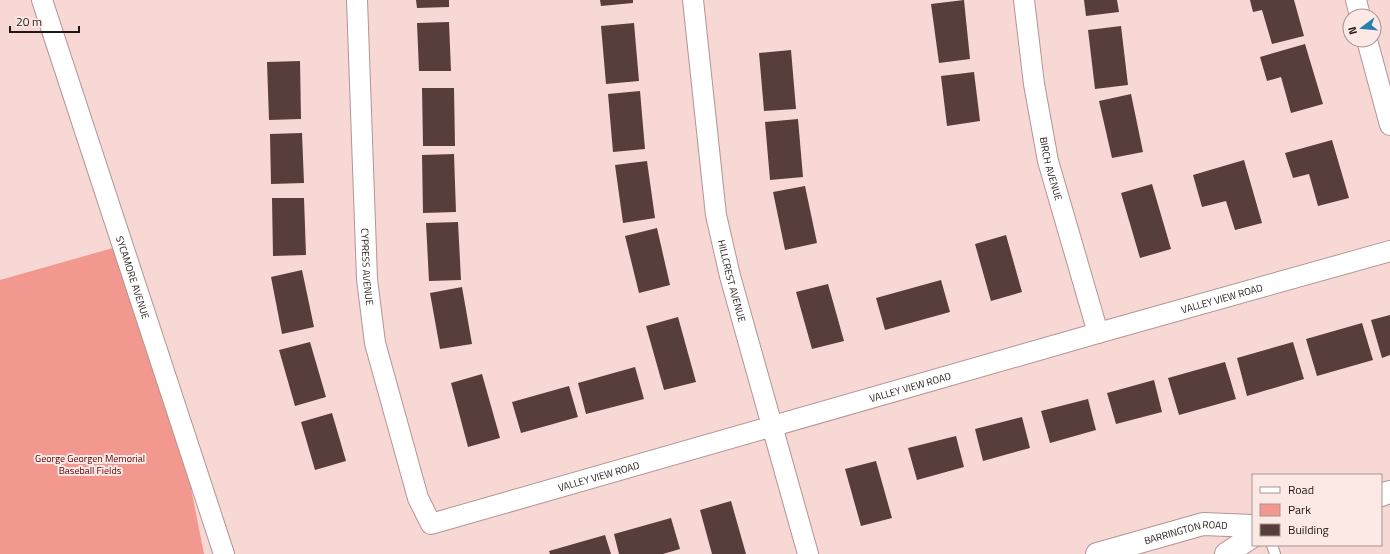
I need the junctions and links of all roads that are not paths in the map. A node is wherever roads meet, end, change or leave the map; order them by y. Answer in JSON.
{"nodes":[{"id":1,"x":42,"y":0,"type":"edge"},
{"id":2,"x":357,"y":0,"type":"edge"},
{"id":3,"x":693,"y":0,"type":"edge"},
{"id":4,"x":1024,"y":0,"type":"edge"},
{"id":5,"x":1369,"y":48,"type":"edge"},
{"id":6,"x":1390,"y":125,"type":"edge"},
{"id":7,"x":1390,"y":251,"type":"edge"},
{"id":8,"x":1098,"y":333,"type":"junction"},
{"id":9,"x":773,"y":426,"type":"junction"},
{"id":10,"x":431,"y":524,"type":"joint"},
{"id":11,"x":1252,"y":526,"type":"edge"},
{"id":12,"x":1252,"y":537,"type":"edge"},
{"id":13,"x":224,"y":554,"type":"edge"},
{"id":14,"x":808,"y":554,"type":"edge"},
{"id":15,"x":1097,"y":554,"type":"edge"},
{"id":16,"x":1226,"y":554,"type":"edge"}],
"edges":[{"from":1,"to":13,"type":"street","name":"SYCAMORE AVENUE"},
{"from":2,"to":10,"type":"street","name":"CYPRESS AVENUE"},
{"from":3,"to":9,"type":"street","name":"HILLCREST AVENUE"},
{"from":4,"to":8,"type":"street","name":"BIRCH AVENUE"},
{"from":5,"to":6,"type":"street"},
{"from":7,"to":8,"type":"street","name":"VALLEY VIEW ROAD"},
{"from":8,"to":9,"type":"street","name":"VALLEY VIEW ROAD"},
{"from":9,"to":10,"type":"street","name":"VALLEY VIEW ROAD"},
{"from":9,"to":14,"type":"street","name":"HILLCREST AVENUE"},
{"from":11,"to":15,"type":"main road","name":"BARRINGTON ROAD"},
{"from":12,"to":16,"type":"main road"}]}
